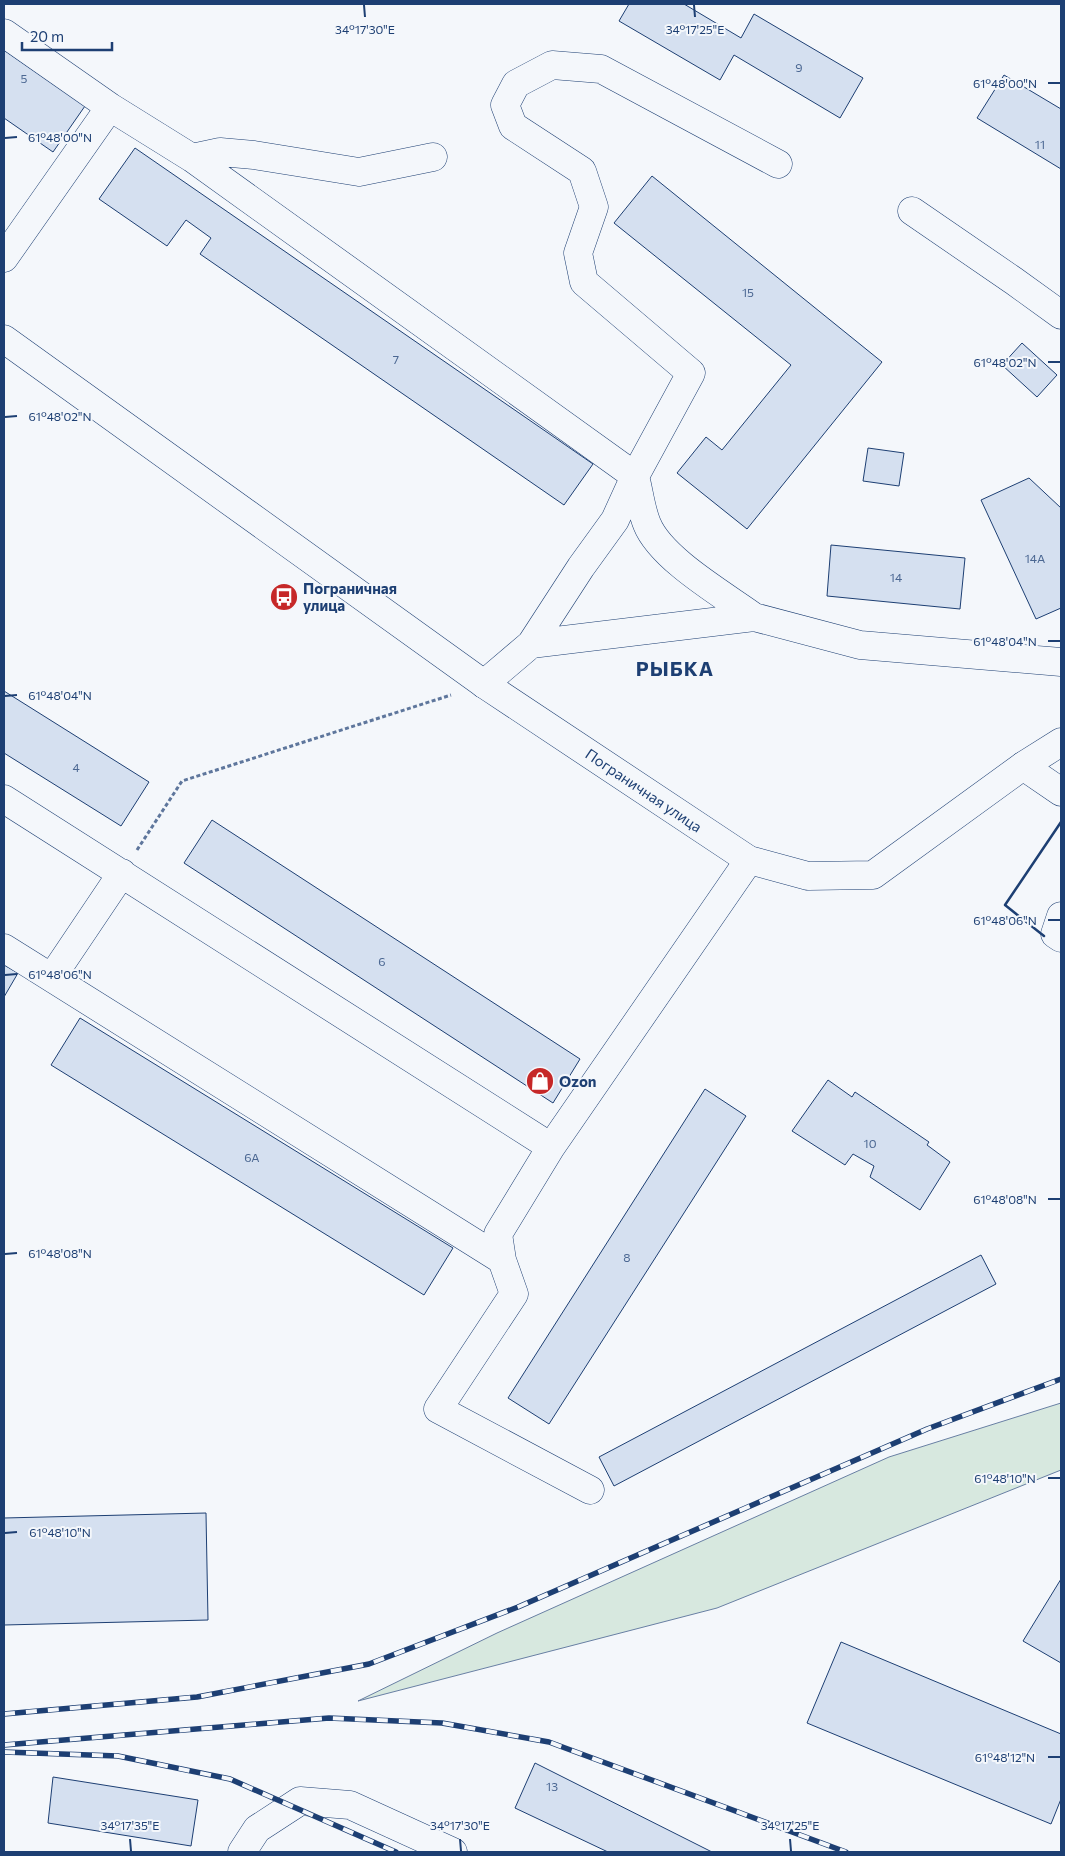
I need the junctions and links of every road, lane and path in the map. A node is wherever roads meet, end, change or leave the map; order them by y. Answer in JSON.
{"nodes":[{"id":1,"x":4,"y":33,"type":"edge"},
{"id":2,"x":110,"y":107,"type":"junction"},
{"id":3,"x":433,"y":157,"type":"dead end"},
{"id":4,"x":192,"y":158,"type":"junction"},
{"id":5,"x":778,"y":164,"type":"dead end"},
{"id":6,"x":912,"y":211,"type":"dead end"},
{"id":7,"x":4,"y":258,"type":"edge"},
{"id":8,"x":1061,"y":315,"type":"edge"},
{"id":9,"x":4,"y":340,"type":"edge"},
{"id":10,"x":635,"y":476,"type":"junction"},
{"id":11,"x":754,"y":617,"type":"junction"},
{"id":12,"x":531,"y":644,"type":"junction"},
{"id":13,"x":1061,"y":662,"type":"edge"},
{"id":14,"x":484,"y":684,"type":"junction"},
{"id":15,"x":1061,"y":742,"type":"edge"},
{"id":16,"x":1023,"y":766,"type":"junction"},
{"id":17,"x":1061,"y":792,"type":"edge"},
{"id":18,"x":4,"y":799,"type":"edge"},
{"id":19,"x":749,"y":860,"type":"junction"},
{"id":20,"x":122,"y":873,"type":"junction"},
{"id":21,"x":1061,"y":916,"type":"edge"},
{"id":22,"x":1061,"y":938,"type":"edge"},
{"id":23,"x":4,"y":948,"type":"edge"},
{"id":24,"x":52,"y":977,"type":"junction"},
{"id":25,"x":550,"y":1147,"type":"junction"},
{"id":26,"x":502,"y":1260,"type":"junction"},
{"id":27,"x":590,"y":1490,"type":"dead end"},
{"id":28,"x":242,"y":1852,"type":"edge"},
{"id":29,"x":453,"y":1852,"type":"edge"}],
"edges":[{"from":1,"to":2,"type":"main road"},
{"from":2,"to":4,"type":"main road"},
{"from":2,"to":7,"type":"main road"},
{"from":3,"to":4,"type":"main road"},
{"from":4,"to":10,"type":"main road"},
{"from":5,"to":10,"type":"main road"},
{"from":6,"to":8,"type":"main road"},
{"from":9,"to":14,"type":"main road","name":"Пограничная улица"},
{"from":10,"to":11,"type":"main road"},
{"from":10,"to":12,"type":"main road"},
{"from":11,"to":12,"type":"main road"},
{"from":11,"to":13,"type":"main road"},
{"from":12,"to":14,"type":"main road"},
{"from":14,"to":19,"type":"main road","name":"Пограничная улица"},
{"from":14,"to":20,"type":"path"},
{"from":15,"to":16,"type":"main road","name":"Пограничная улица"},
{"from":16,"to":17,"type":"main road"},
{"from":16,"to":19,"type":"main road","name":"Пограничная улица"},
{"from":18,"to":20,"type":"main road"},
{"from":19,"to":25,"type":"main road"},
{"from":20,"to":24,"type":"main road"},
{"from":20,"to":25,"type":"main road"},
{"from":21,"to":22,"type":"main road"},
{"from":23,"to":24,"type":"main road"},
{"from":24,"to":26,"type":"main road"},
{"from":25,"to":26,"type":"main road"},
{"from":26,"to":27,"type":"main road"},
{"from":28,"to":29,"type":"main road"}]}
